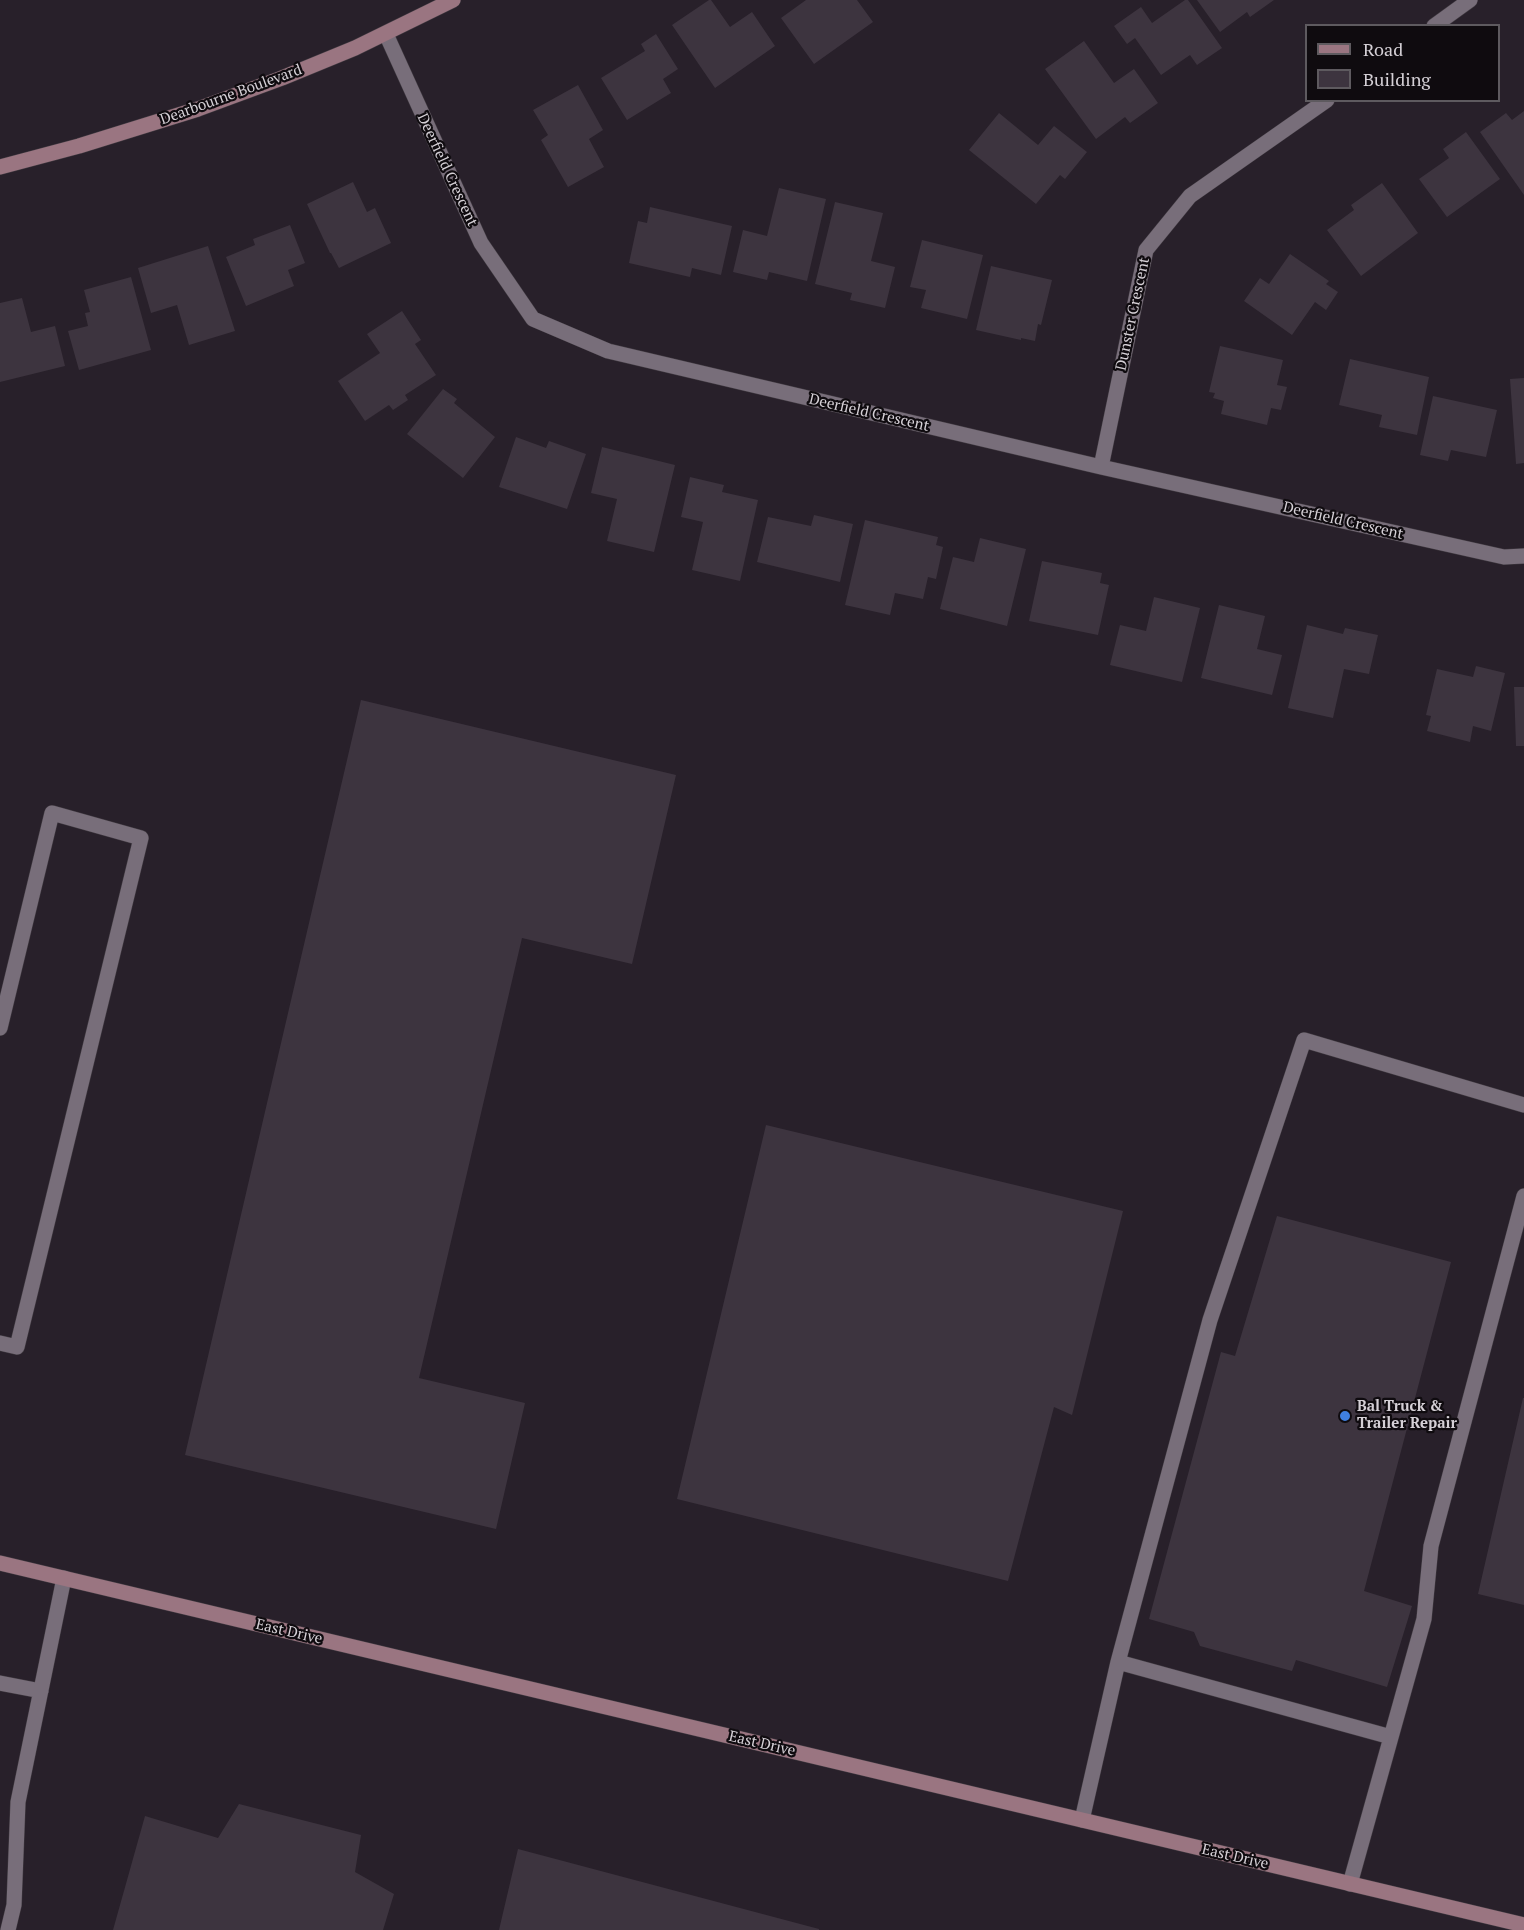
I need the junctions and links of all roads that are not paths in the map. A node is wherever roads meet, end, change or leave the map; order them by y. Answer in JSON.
{"nodes":[{"id":1,"x":453,"y":0,"type":"edge"},
{"id":2,"x":1470,"y":0,"type":"edge"},
{"id":3,"x":1437,"y":24,"type":"edge"},
{"id":4,"x":386,"y":34,"type":"junction"},
{"id":5,"x":1324,"y":102,"type":"edge"},
{"id":6,"x":0,"y":167,"type":"edge"},
{"id":7,"x":1101,"y":467,"type":"junction"},
{"id":8,"x":1524,"y":556,"type":"edge"},
{"id":9,"x":0,"y":1028,"type":"edge"},
{"id":10,"x":1524,"y":1105,"type":"edge"},
{"id":11,"x":1524,"y":1196,"type":"edge"},
{"id":12,"x":0,"y":1343,"type":"edge"},
{"id":13,"x":0,"y":1563,"type":"edge"},
{"id":14,"x":64,"y":1578,"type":"junction"},
{"id":15,"x":1118,"y":1662,"type":"junction"},
{"id":16,"x":0,"y":1683,"type":"edge"},
{"id":17,"x":41,"y":1691,"type":"junction"},
{"id":18,"x":1391,"y":1737,"type":"junction"},
{"id":19,"x":1082,"y":1820,"type":"junction"},
{"id":20,"x":1350,"y":1884,"type":"junction"},
{"id":21,"x":1524,"y":1925,"type":"edge"},
{"id":22,"x":8,"y":1930,"type":"edge"}],
"edges":[{"from":1,"to":4,"type":"street","name":"Dearbourne Boulevard"},
{"from":2,"to":3,"type":"street"},
{"from":4,"to":6,"type":"street","name":"Dearbourne Boulevard"},
{"from":4,"to":7,"type":"street","name":"Deerfield Crescent"},
{"from":5,"to":7,"type":"street","name":"Dunster Crescent"},
{"from":7,"to":8,"type":"street","name":"Deerfield Crescent"},
{"from":9,"to":12,"type":"street"},
{"from":10,"to":15,"type":"street"},
{"from":11,"to":18,"type":"street"},
{"from":13,"to":14,"type":"street","name":"East Drive"},
{"from":14,"to":17,"type":"street"},
{"from":14,"to":19,"type":"street","name":"East Drive"},
{"from":15,"to":18,"type":"street"},
{"from":15,"to":19,"type":"street"},
{"from":16,"to":17,"type":"street"},
{"from":17,"to":22,"type":"street"},
{"from":18,"to":20,"type":"street"},
{"from":19,"to":20,"type":"street","name":"East Drive"},
{"from":20,"to":21,"type":"street","name":"East Drive"}]}
